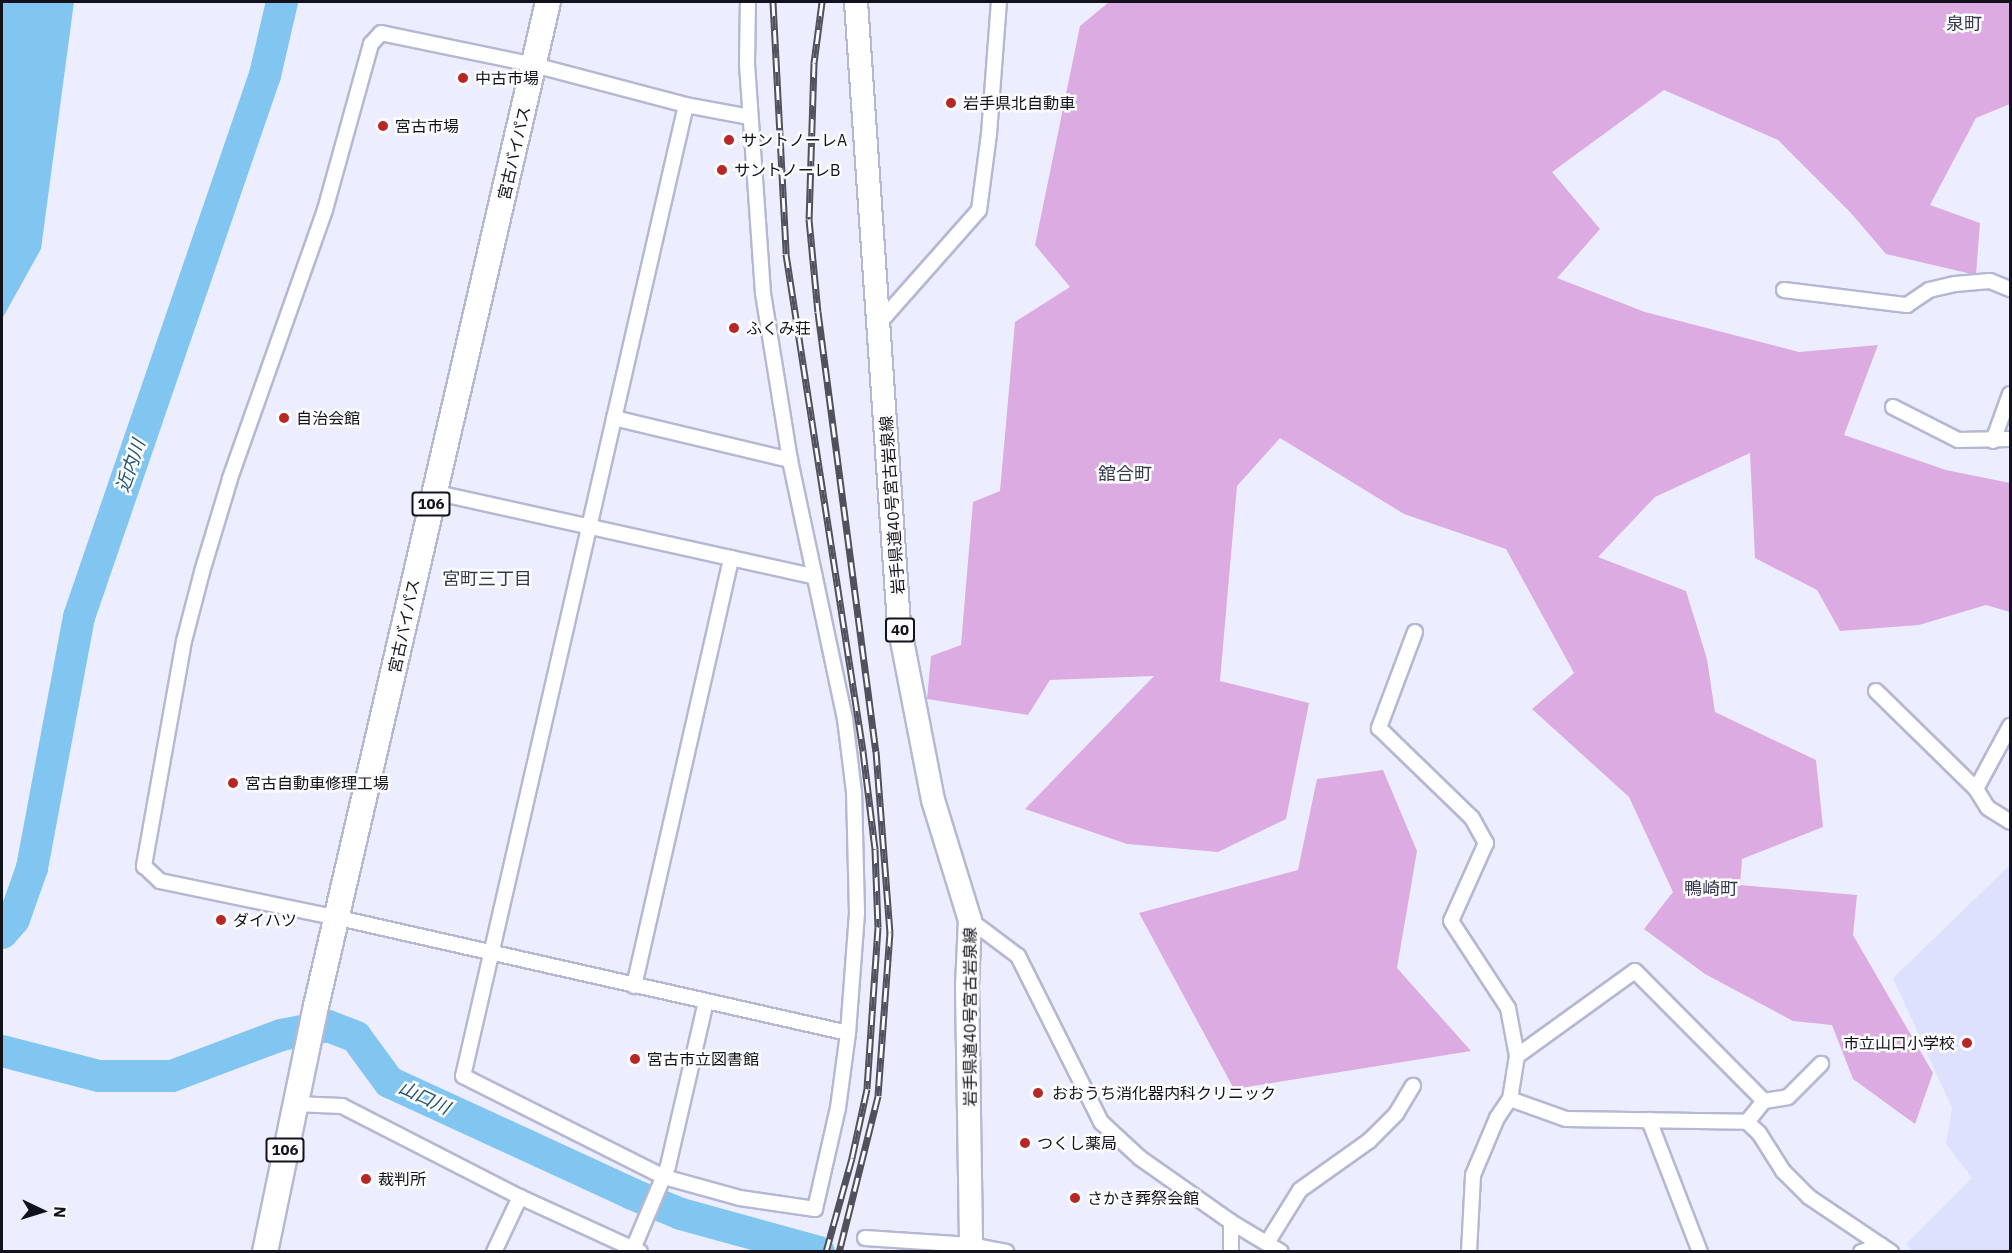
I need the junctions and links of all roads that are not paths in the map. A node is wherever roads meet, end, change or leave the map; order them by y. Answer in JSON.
{"nodes":[{"id":1,"x":548,"y":2,"type":"edge"},
{"id":2,"x":748,"y":2,"type":"edge"},
{"id":3,"x":856,"y":2,"type":"edge"},
{"id":4,"x":999,"y":2,"type":"edge"},
{"id":5,"x":535,"y":64,"type":"junction"},
{"id":6,"x":686,"y":105,"type":"junction"},
{"id":7,"x":750,"y":117,"type":"junction"},
{"id":8,"x":2010,"y":289,"type":"edge"},
{"id":9,"x":1784,"y":290,"type":"dead end"},
{"id":10,"x":880,"y":322,"type":"junction"},
{"id":11,"x":2010,"y":394,"type":"edge"},
{"id":12,"x":1893,"y":407,"type":"dead end"},
{"id":13,"x":614,"y":418,"type":"junction"},
{"id":14,"x":2010,"y":439,"type":"edge"},
{"id":15,"x":1993,"y":441,"type":"junction"},
{"id":16,"x":790,"y":460,"type":"junction"},
{"id":17,"x":433,"y":492,"type":"junction"},
{"id":18,"x":589,"y":526,"type":"junction"},
{"id":19,"x":731,"y":558,"type":"junction"},
{"id":20,"x":815,"y":577,"type":"junction"},
{"id":21,"x":1415,"y":632,"type":"dead end"},
{"id":22,"x":1876,"y":692,"type":"dead end"},
{"id":23,"x":2010,"y":726,"type":"edge"},
{"id":24,"x":1976,"y":789,"type":"junction"},
{"id":25,"x":2010,"y":822,"type":"edge"},
{"id":26,"x":339,"y":918,"type":"junction"},
{"id":27,"x":970,"y":920,"type":"junction"},
{"id":28,"x":491,"y":954,"type":"junction"},
{"id":29,"x":634,"y":986,"type":"junction"},
{"id":30,"x":706,"y":1002,"type":"junction"},
{"id":31,"x":848,"y":1033,"type":"junction"},
{"id":32,"x":1517,"y":1056,"type":"junction"},
{"id":33,"x":1821,"y":1064,"type":"dead end"},
{"id":34,"x":1413,"y":1086,"type":"dead end"},
{"id":35,"x":1510,"y":1099,"type":"junction"},
{"id":36,"x":1764,"y":1101,"type":"junction"},
{"id":37,"x":295,"y":1104,"type":"junction"},
{"id":38,"x":1649,"y":1120,"type":"junction"},
{"id":39,"x":1747,"y":1122,"type":"junction"},
{"id":40,"x":664,"y":1177,"type":"junction"},
{"id":41,"x":520,"y":1197,"type":"junction"},
{"id":42,"x":1231,"y":1222,"type":"junction"},
{"id":43,"x":865,"y":1238,"type":"dead end"},
{"id":44,"x":1267,"y":1243,"type":"junction"},
{"id":45,"x":971,"y":1248,"type":"edge"},
{"id":46,"x":1886,"y":1248,"type":"edge"},
{"id":47,"x":636,"y":1250,"type":"edge"},
{"id":48,"x":265,"y":1251,"type":"edge"},
{"id":49,"x":494,"y":1251,"type":"edge"},
{"id":50,"x":1006,"y":1251,"type":"edge"},
{"id":51,"x":1231,"y":1251,"type":"edge"},
{"id":52,"x":1281,"y":1251,"type":"edge"},
{"id":53,"x":1469,"y":1251,"type":"edge"},
{"id":54,"x":1700,"y":1251,"type":"edge"},
{"id":55,"x":1861,"y":1251,"type":"edge"}],
"edges":[{"from":1,"to":5,"type":"highway","name":"宮古バイパス","number":"106"},
{"from":2,"to":7,"type":"street"},
{"from":3,"to":10,"type":"main road","name":"岩手県道40号宮古岩泉線","number":"40"},
{"from":4,"to":10,"type":"street"},
{"from":5,"to":6,"type":"street"},
{"from":5,"to":17,"type":"highway","name":"宮古バイパス","number":"106"},
{"from":5,"to":26,"type":"street"},
{"from":6,"to":7,"type":"street"},
{"from":6,"to":13,"type":"street"},
{"from":7,"to":16,"type":"street"},
{"from":8,"to":9,"type":"street"},
{"from":10,"to":27,"type":"main road","name":"岩手県道40号宮古岩泉線","number":"40"},
{"from":11,"to":15,"type":"street"},
{"from":12,"to":15,"type":"street"},
{"from":13,"to":16,"type":"street"},
{"from":13,"to":18,"type":"street"},
{"from":14,"to":15,"type":"street"},
{"from":16,"to":20,"type":"street"},
{"from":17,"to":18,"type":"street"},
{"from":17,"to":26,"type":"highway","name":"宮古バイパス","number":"106"},
{"from":18,"to":19,"type":"street"},
{"from":18,"to":28,"type":"street"},
{"from":19,"to":20,"type":"street"},
{"from":19,"to":29,"type":"street"},
{"from":20,"to":31,"type":"street"},
{"from":21,"to":32,"type":"street"},
{"from":22,"to":24,"type":"street"},
{"from":23,"to":24,"type":"street"},
{"from":24,"to":25,"type":"street"},
{"from":26,"to":28,"type":"street"},
{"from":26,"to":37,"type":"highway","name":"宮古バイパス","number":"106"},
{"from":27,"to":42,"type":"street"},
{"from":27,"to":45,"type":"main road","name":"岩手県道40号宮古岩泉線","number":"40"},
{"from":28,"to":29,"type":"street"},
{"from":28,"to":40,"type":"street"},
{"from":29,"to":30,"type":"street"},
{"from":30,"to":31,"type":"street"},
{"from":30,"to":40,"type":"street"},
{"from":31,"to":40,"type":"street"},
{"from":32,"to":35,"type":"street"},
{"from":32,"to":36,"type":"street"},
{"from":33,"to":36,"type":"street"},
{"from":34,"to":44,"type":"street"},
{"from":35,"to":38,"type":"street"},
{"from":35,"to":53,"type":"street"},
{"from":36,"to":39,"type":"street"},
{"from":37,"to":41,"type":"street"},
{"from":37,"to":48,"type":"highway","name":"宮古バイパス","number":"106"},
{"from":38,"to":39,"type":"street"},
{"from":38,"to":54,"type":"street"},
{"from":39,"to":46,"type":"street"},
{"from":40,"to":47,"type":"street"},
{"from":41,"to":47,"type":"street"},
{"from":41,"to":49,"type":"street"},
{"from":42,"to":44,"type":"street"},
{"from":42,"to":51,"type":"street"},
{"from":43,"to":45,"type":"street"},
{"from":44,"to":52,"type":"street"},
{"from":45,"to":50,"type":"street"},
{"from":46,"to":55,"type":"street"}]}
